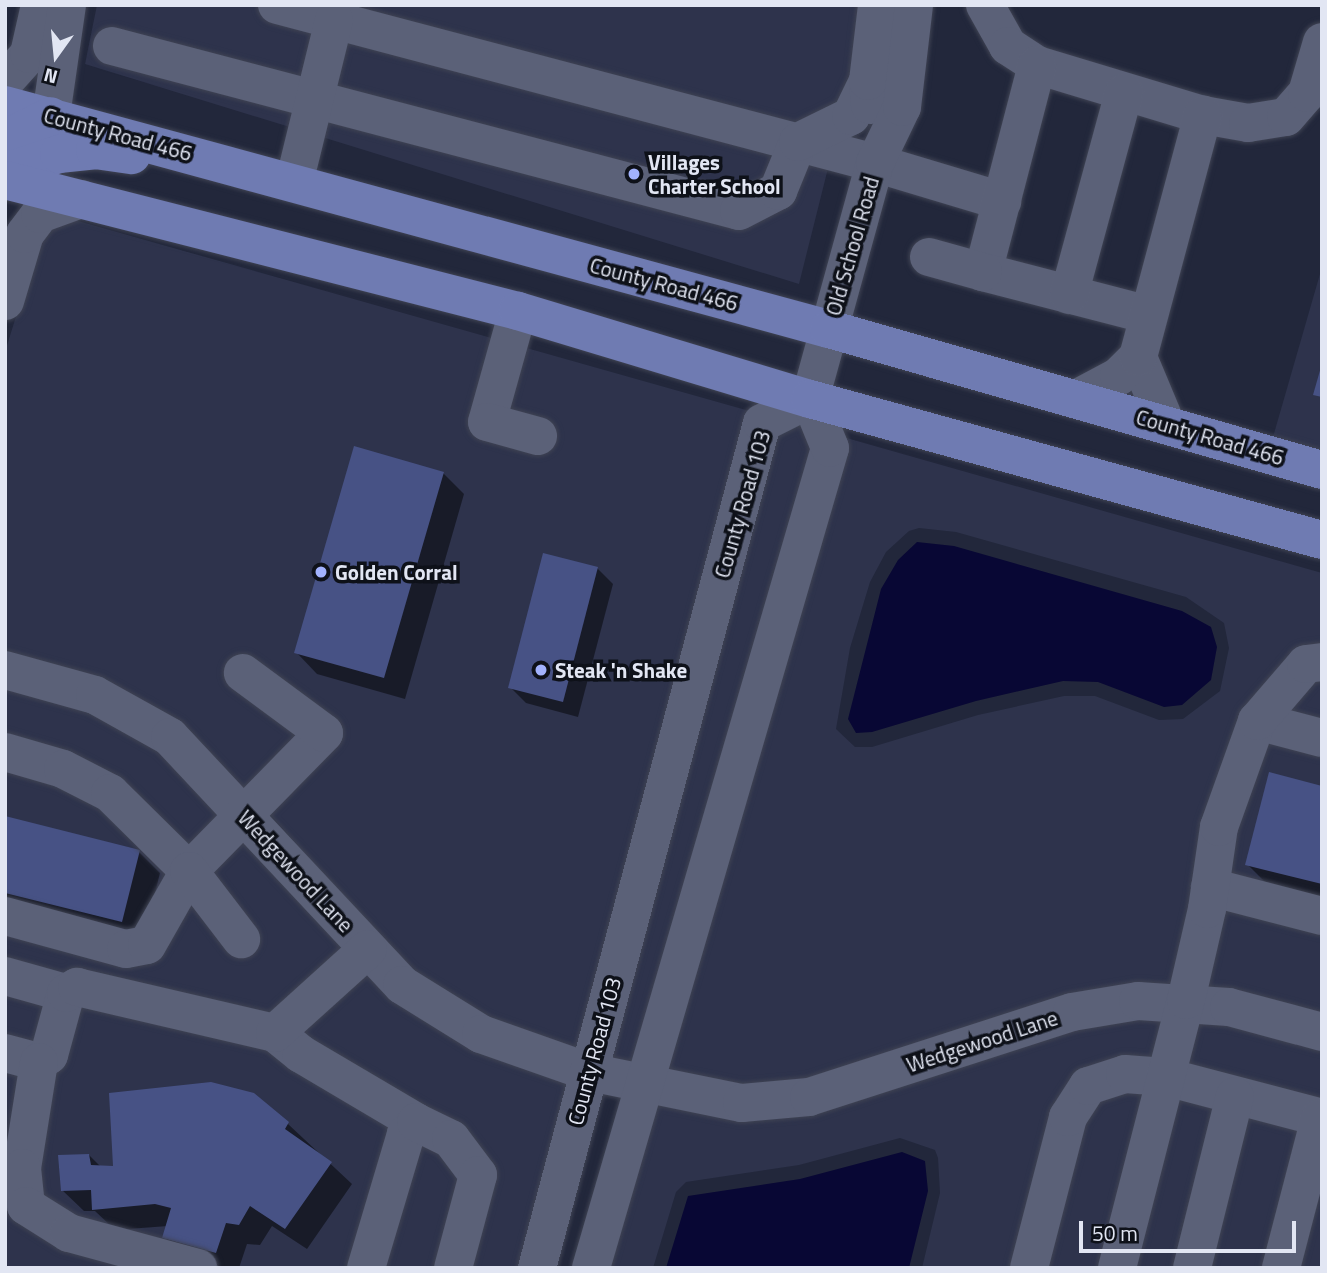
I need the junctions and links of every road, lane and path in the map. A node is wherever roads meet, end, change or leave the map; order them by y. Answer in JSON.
{"nodes":[{"id":1,"x":40,"y":5,"type":"edge"},
{"id":2,"x":67,"y":5,"type":"edge"},
{"id":3,"x":277,"y":5,"type":"edge"},
{"id":4,"x":877,"y":5,"type":"edge"},
{"id":5,"x":914,"y":5,"type":"edge"},
{"id":6,"x":985,"y":5,"type":"edge"},
{"id":7,"x":334,"y":20,"type":"junction"},
{"id":8,"x":1322,"y":42,"type":"edge"},
{"id":9,"x":112,"y":46,"type":"dead end"},
{"id":10,"x":1037,"y":65,"type":"junction"},
{"id":11,"x":868,"y":80,"type":"junction"},
{"id":12,"x":5,"y":81,"type":"edge"},
{"id":13,"x":1124,"y":92,"type":"junction"},
{"id":14,"x":315,"y":97,"type":"junction"},
{"id":15,"x":5,"y":105,"type":"edge"},
{"id":16,"x":1203,"y":115,"type":"junction"},
{"id":17,"x":51,"y":116,"type":"junction"},
{"id":18,"x":5,"y":139,"type":"edge"},
{"id":19,"x":798,"y":142,"type":"junction"},
{"id":20,"x":876,"y":163,"type":"junction"},
{"id":21,"x":5,"y":172,"type":"edge"},
{"id":22,"x":5,"y":180,"type":"edge"},
{"id":23,"x":294,"y":183,"type":"junction"},
{"id":24,"x":81,"y":200,"type":"junction"},
{"id":25,"x":1002,"y":201,"type":"junction"},
{"id":26,"x":929,"y":257,"type":"dead end"},
{"id":27,"x":983,"y":272,"type":"junction"},
{"id":28,"x":1069,"y":295,"type":"junction"},
{"id":29,"x":5,"y":301,"type":"edge"},
{"id":30,"x":518,"y":311,"type":"junction"},
{"id":31,"x":1149,"y":315,"type":"junction"},
{"id":32,"x":829,"y":330,"type":"junction"},
{"id":33,"x":1138,"y":357,"type":"junction"},
{"id":34,"x":810,"y":399,"type":"junction"},
{"id":35,"x":1076,"y":399,"type":"junction"},
{"id":36,"x":1166,"y":424,"type":"junction"},
{"id":37,"x":538,"y":436,"type":"dead end"},
{"id":38,"x":1322,"y":470,"type":"edge"},
{"id":39,"x":1322,"y":540,"type":"edge"},
{"id":40,"x":1322,"y":662,"type":"edge"},
{"id":41,"x":5,"y":670,"type":"edge"},
{"id":42,"x":243,"y":673,"type":"dead end"},
{"id":43,"x":1257,"y":721,"type":"junction"},
{"id":44,"x":1322,"y":738,"type":"edge"},
{"id":45,"x":5,"y":751,"type":"edge"},
{"id":46,"x":246,"y":817,"type":"junction"},
{"id":47,"x":189,"y":871,"type":"junction"},
{"id":48,"x":1210,"y":887,"type":"junction"},
{"id":49,"x":5,"y":916,"type":"edge"},
{"id":50,"x":1322,"y":916,"type":"edge"},
{"id":51,"x":241,"y":939,"type":"dead end"},
{"id":52,"x":368,"y":949,"type":"junction"},
{"id":53,"x":5,"y":976,"type":"edge"},
{"id":54,"x":66,"y":993,"type":"junction"},
{"id":55,"x":1186,"y":1000,"type":"junction"},
{"id":56,"x":1322,"y":1032,"type":"edge"},
{"id":57,"x":275,"y":1033,"type":"junction"},
{"id":58,"x":22,"y":1058,"type":"edge"},
{"id":59,"x":589,"y":1072,"type":"junction"},
{"id":60,"x":1166,"y":1077,"type":"junction"},
{"id":61,"x":644,"y":1085,"type":"junction"},
{"id":62,"x":1235,"y":1096,"type":"junction"},
{"id":63,"x":1321,"y":1118,"type":"edge"},
{"id":64,"x":416,"y":1122,"type":"junction"},
{"id":65,"x":15,"y":1144,"type":"edge"},
{"id":66,"x":198,"y":1268,"type":"edge"},
{"id":67,"x":366,"y":1268,"type":"edge"},
{"id":68,"x":453,"y":1268,"type":"edge"},
{"id":69,"x":537,"y":1268,"type":"edge"},
{"id":70,"x":591,"y":1268,"type":"edge"},
{"id":71,"x":1030,"y":1268,"type":"edge"},
{"id":72,"x":1117,"y":1268,"type":"edge"},
{"id":73,"x":1192,"y":1268,"type":"edge"},
{"id":74,"x":1281,"y":1268,"type":"edge"}],
"edges":[{"from":1,"to":12,"type":"street"},
{"from":2,"to":17,"type":"street"},
{"from":3,"to":7,"type":"street"},
{"from":4,"to":11,"type":"street","name":"Old School Road"},
{"from":5,"to":20,"type":"street","name":"Old School Road"},
{"from":6,"to":10,"type":"street"},
{"from":7,"to":14,"type":"street"},
{"from":7,"to":19,"type":"street"},
{"from":8,"to":16,"type":"street"},
{"from":9,"to":14,"type":"street"},
{"from":10,"to":13,"type":"street"},
{"from":10,"to":25,"type":"street"},
{"from":11,"to":19,"type":"street"},
{"from":11,"to":20,"type":"street","name":"Old School Road"},
{"from":13,"to":16,"type":"street"},
{"from":13,"to":28,"type":"street"},
{"from":14,"to":19,"type":"street"},
{"from":14,"to":23,"type":"street"},
{"from":15,"to":17,"type":"main road","name":"County Road 466"},
{"from":16,"to":31,"type":"street"},
{"from":17,"to":18,"type":"main road"},
{"from":17,"to":23,"type":"main road","name":"County Road 466"},
{"from":19,"to":20,"type":"street"},
{"from":20,"to":25,"type":"street"},
{"from":20,"to":32,"type":"street","name":"Old School Road"},
{"from":21,"to":23,"type":"main road"},
{"from":22,"to":24,"type":"main road"},
{"from":23,"to":32,"type":"main road","name":"County Road 466"},
{"from":24,"to":29,"type":"street"},
{"from":24,"to":30,"type":"main road"},
{"from":25,"to":27,"type":"street"},
{"from":26,"to":27,"type":"street"},
{"from":27,"to":28,"type":"street"},
{"from":28,"to":31,"type":"street"},
{"from":30,"to":34,"type":"main road"},
{"from":30,"to":37,"type":"street"},
{"from":31,"to":33,"type":"street"},
{"from":32,"to":34,"type":"street","name":"Old School Road"},
{"from":32,"to":35,"type":"main road","name":"County Road 466"},
{"from":33,"to":35,"type":"street"},
{"from":33,"to":36,"type":"street"},
{"from":34,"to":39,"type":"main road"},
{"from":34,"to":59,"type":"street","name":"County Road 103"},
{"from":34,"to":61,"type":"street"},
{"from":35,"to":36,"type":"main road","name":"County Road 466"},
{"from":36,"to":38,"type":"main road","name":"County Road 466"},
{"from":40,"to":43,"type":"street"},
{"from":41,"to":46,"type":"street","name":"Wedgewood Lane"},
{"from":42,"to":46,"type":"street"},
{"from":43,"to":44,"type":"street"},
{"from":43,"to":48,"type":"street"},
{"from":45,"to":47,"type":"street"},
{"from":46,"to":47,"type":"street"},
{"from":46,"to":52,"type":"street","name":"Wedgewood Lane"},
{"from":47,"to":49,"type":"street"},
{"from":47,"to":51,"type":"street"},
{"from":48,"to":50,"type":"street"},
{"from":48,"to":55,"type":"street"},
{"from":52,"to":57,"type":"street"},
{"from":52,"to":59,"type":"street","name":"Wedgewood Lane"},
{"from":53,"to":54,"type":"street"},
{"from":54,"to":57,"type":"street"},
{"from":54,"to":58,"type":"street"},
{"from":55,"to":56,"type":"street","name":"Wedgewood Lane"},
{"from":55,"to":60,"type":"street"},
{"from":55,"to":61,"type":"street","name":"Wedgewood Lane"},
{"from":57,"to":64,"type":"street"},
{"from":58,"to":65,"type":"street"},
{"from":59,"to":61,"type":"street","name":"Wedgewood Lane"},
{"from":59,"to":69,"type":"street","name":"County Road 103"},
{"from":60,"to":62,"type":"street"},
{"from":60,"to":71,"type":"street"},
{"from":60,"to":72,"type":"street"},
{"from":61,"to":70,"type":"street"},
{"from":62,"to":63,"type":"street"},
{"from":62,"to":73,"type":"street"},
{"from":63,"to":74,"type":"street"},
{"from":64,"to":67,"type":"street"},
{"from":64,"to":68,"type":"street"},
{"from":65,"to":66,"type":"street"}]}
